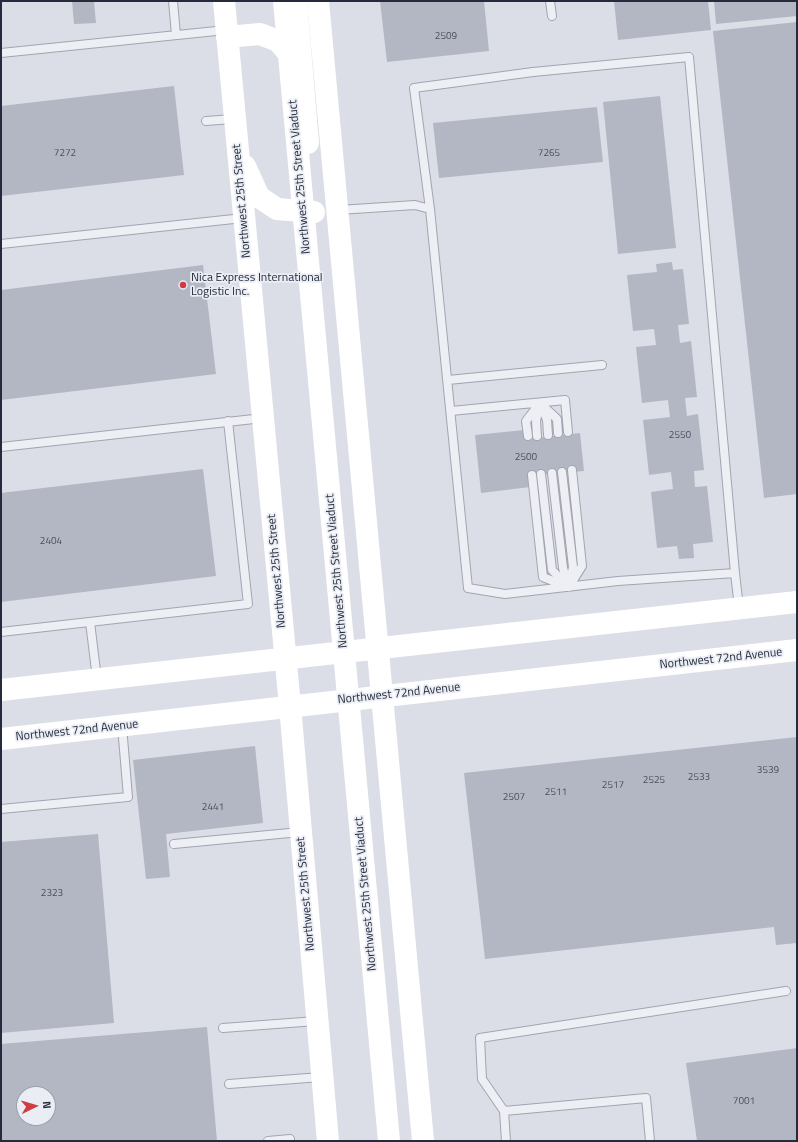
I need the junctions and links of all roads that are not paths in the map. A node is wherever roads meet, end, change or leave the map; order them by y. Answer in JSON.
{"nodes":[{"id":1,"x":173,"y":1,"type":"edge"},
{"id":2,"x":224,"y":1,"type":"edge"},
{"id":3,"x":284,"y":1,"type":"edge"},
{"id":4,"x":296,"y":1,"type":"edge"},
{"id":5,"x":318,"y":1,"type":"edge"},
{"id":6,"x":550,"y":1,"type":"edge"},
{"id":7,"x":552,"y":16,"type":"dead end"},
{"id":8,"x":227,"y":33,"type":"junction"},
{"id":9,"x":176,"y":35,"type":"junction"},
{"id":10,"x":1,"y":53,"type":"edge"},
{"id":11,"x":302,"y":70,"type":"junction"},
{"id":12,"x":235,"y":119,"type":"junction"},
{"id":13,"x":206,"y":121,"type":"dead end"},
{"id":14,"x":237,"y":148,"type":"junction"},
{"id":15,"x":430,"y":209,"type":"junction"},
{"id":16,"x":321,"y":211,"type":"junction"},
{"id":17,"x":244,"y":218,"type":"junction"},
{"id":18,"x":1,"y":244,"type":"edge"},
{"id":19,"x":602,"y":365,"type":"dead end"},
{"id":20,"x":448,"y":380,"type":"junction"},
{"id":21,"x":540,"y":403,"type":"junction"},
{"id":22,"x":451,"y":411,"type":"junction"},
{"id":23,"x":263,"y":418,"type":"junction"},
{"id":24,"x":228,"y":421,"type":"junction"},
{"id":25,"x":568,"y":432,"type":"dead end"},
{"id":26,"x":558,"y":433,"type":"dead end"},
{"id":27,"x":548,"y":435,"type":"dead end"},
{"id":28,"x":528,"y":436,"type":"dead end"},
{"id":29,"x":537,"y":436,"type":"dead end"},
{"id":30,"x":1,"y":447,"type":"edge"},
{"id":31,"x":572,"y":470,"type":"dead end"},
{"id":32,"x":562,"y":472,"type":"dead end"},
{"id":33,"x":552,"y":473,"type":"dead end"},
{"id":34,"x":541,"y":474,"type":"dead end"},
{"id":35,"x":532,"y":475,"type":"dead end"},
{"id":36,"x":735,"y":573,"type":"junction"},
{"id":37,"x":569,"y":587,"type":"junction"},
{"id":38,"x":797,"y":602,"type":"edge"},
{"id":39,"x":739,"y":608,"type":"junction"},
{"id":40,"x":90,"y":622,"type":"junction"},
{"id":41,"x":1,"y":632,"type":"edge"},
{"id":42,"x":797,"y":650,"type":"edge"},
{"id":43,"x":354,"y":652,"type":"junction"},
{"id":44,"x":285,"y":659,"type":"junction"},
{"id":45,"x":97,"y":679,"type":"junction"},
{"id":46,"x":1,"y":690,"type":"edge"},
{"id":47,"x":358,"y":699,"type":"junction"},
{"id":48,"x":290,"y":706,"type":"junction"},
{"id":49,"x":122,"y":726,"type":"junction"},
{"id":50,"x":1,"y":739,"type":"edge"},
{"id":51,"x":1,"y":809,"type":"edge"},
{"id":52,"x":300,"y":832,"type":"junction"},
{"id":53,"x":174,"y":844,"type":"dead end"},
{"id":54,"x":786,"y":991,"type":"dead end"},
{"id":55,"x":317,"y":1021,"type":"junction"},
{"id":56,"x":223,"y":1028,"type":"dead end"},
{"id":57,"x":322,"y":1077,"type":"junction"},
{"id":58,"x":229,"y":1084,"type":"dead end"},
{"id":59,"x":504,"y":1111,"type":"junction"},
{"id":60,"x":268,"y":1141,"type":"edge"},
{"id":61,"x":290,"y":1141,"type":"edge"},
{"id":62,"x":328,"y":1141,"type":"edge"},
{"id":63,"x":390,"y":1141,"type":"edge"},
{"id":64,"x":423,"y":1141,"type":"edge"},
{"id":65,"x":506,"y":1141,"type":"edge"},
{"id":66,"x":650,"y":1141,"type":"edge"}],
"edges":[{"from":1,"to":9,"type":"lane"},
{"from":2,"to":8,"type":"main road","name":"Northwest 25th Street"},
{"from":3,"to":63,"type":"main road","name":"Northwest 25th Street Viaduct","bridge":true},
{"from":4,"to":11,"type":"main road"},
{"from":5,"to":64,"type":"main road","bridge":true},
{"from":6,"to":7,"type":"lane"},
{"from":8,"to":9,"type":"lane"},
{"from":8,"to":11,"type":"main road"},
{"from":8,"to":12,"type":"main road","name":"Northwest 25th Street"},
{"from":9,"to":10,"type":"lane"},
{"from":11,"to":16,"type":"main road"},
{"from":12,"to":13,"type":"lane"},
{"from":12,"to":14,"type":"main road","name":"Northwest 25th Street"},
{"from":14,"to":16,"type":"main road"},
{"from":14,"to":17,"type":"main road","name":"Northwest 25th Street"},
{"from":15,"to":16,"type":"lane"},
{"from":15,"to":20,"type":"lane"},
{"from":15,"to":36,"type":"lane"},
{"from":16,"to":43,"type":"main road"},
{"from":17,"to":18,"type":"lane"},
{"from":17,"to":23,"type":"main road","name":"Northwest 25th Street"},
{"from":19,"to":20,"type":"lane"},
{"from":20,"to":22,"type":"lane"},
{"from":21,"to":22,"type":"lane"},
{"from":21,"to":25,"type":"lane"},
{"from":21,"to":26,"type":"lane"},
{"from":21,"to":27,"type":"lane"},
{"from":21,"to":28,"type":"lane"},
{"from":21,"to":29,"type":"lane"},
{"from":22,"to":37,"type":"lane"},
{"from":23,"to":24,"type":"lane"},
{"from":23,"to":44,"type":"main road","name":"Northwest 25th Street"},
{"from":24,"to":30,"type":"lane"},
{"from":24,"to":40,"type":"lane"},
{"from":31,"to":37,"type":"lane"},
{"from":32,"to":37,"type":"lane"},
{"from":33,"to":37,"type":"lane"},
{"from":34,"to":37,"type":"lane"},
{"from":35,"to":37,"type":"lane"},
{"from":36,"to":37,"type":"lane"},
{"from":36,"to":39,"type":"lane"},
{"from":38,"to":39,"type":"main road"},
{"from":39,"to":43,"type":"main road"},
{"from":40,"to":41,"type":"lane"},
{"from":40,"to":45,"type":"lane"},
{"from":42,"to":47,"type":"main road","name":"Northwest 72nd Avenue"},
{"from":43,"to":44,"type":"main road"},
{"from":43,"to":47,"type":"main road"},
{"from":44,"to":45,"type":"main road"},
{"from":44,"to":48,"type":"main road","name":"Northwest 25th Street"},
{"from":45,"to":46,"type":"main road"},
{"from":47,"to":48,"type":"main road","name":"Northwest 72nd Avenue"},
{"from":47,"to":63,"type":"main road"},
{"from":48,"to":49,"type":"main road","name":"Northwest 72nd Avenue"},
{"from":48,"to":52,"type":"main road","name":"Northwest 25th Street"},
{"from":49,"to":50,"type":"main road","name":"Northwest 72nd Avenue"},
{"from":49,"to":51,"type":"lane"},
{"from":52,"to":53,"type":"lane"},
{"from":52,"to":55,"type":"main road","name":"Northwest 25th Street"},
{"from":54,"to":59,"type":"lane"},
{"from":55,"to":56,"type":"lane"},
{"from":55,"to":57,"type":"main road","name":"Northwest 25th Street"},
{"from":57,"to":58,"type":"lane"},
{"from":57,"to":62,"type":"main road","name":"Northwest 25th Street"},
{"from":59,"to":65,"type":"lane"},
{"from":59,"to":66,"type":"lane"},
{"from":60,"to":61,"type":"lane"}]}
